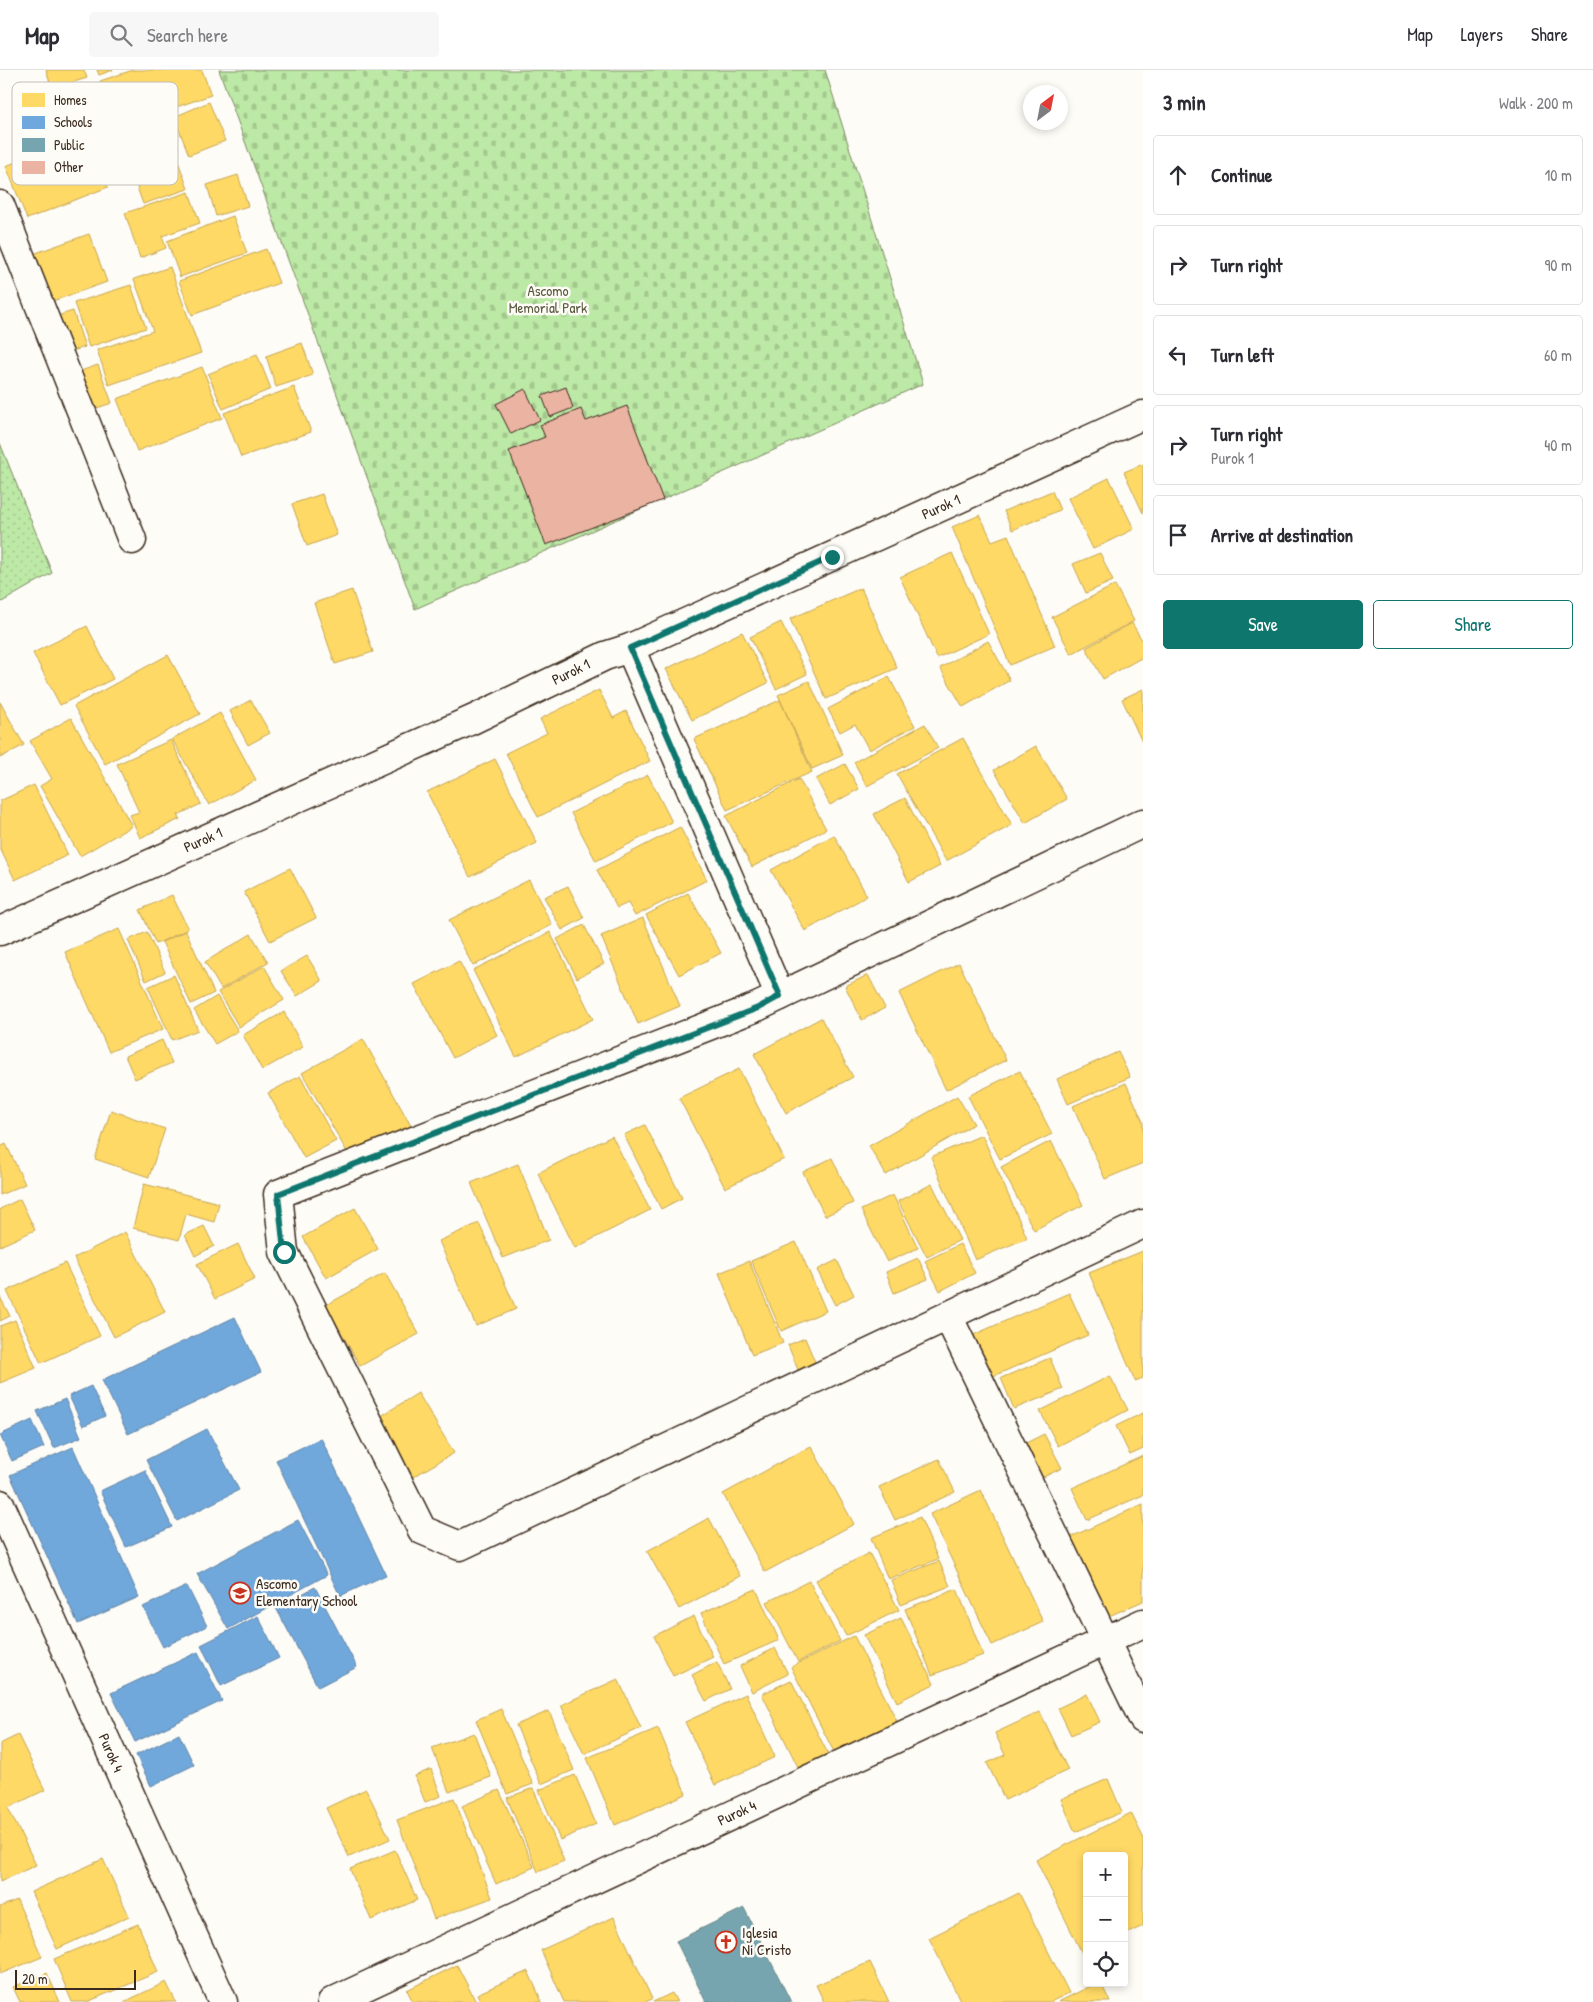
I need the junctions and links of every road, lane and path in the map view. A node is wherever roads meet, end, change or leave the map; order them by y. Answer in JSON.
{"nodes":[{"id":1,"x":0,"y":205,"type":"edge"},
{"id":2,"x":8,"y":248,"type":"edge"},
{"id":3,"x":1143,"y":415,"type":"edge"},
{"id":4,"x":132,"y":540,"type":"dead end"},
{"id":5,"x":630,"y":648,"type":"junction"},
{"id":6,"x":1143,"y":823,"type":"edge"},
{"id":7,"x":0,"y":931,"type":"edge"},
{"id":8,"x":780,"y":996,"type":"junction"},
{"id":9,"x":1143,"y":1224,"type":"edge"},
{"id":10,"x":948,"y":1316,"type":"junction"},
{"id":11,"x":0,"y":1504,"type":"edge"},
{"id":12,"x":1143,"y":1624,"type":"edge"},
{"id":13,"x":1107,"y":1640,"type":"junction"},
{"id":14,"x":1143,"y":1719,"type":"edge"},
{"id":15,"x":223,"y":2002,"type":"edge"},
{"id":16,"x":332,"y":2002,"type":"edge"}],
"edges":[{"from":1,"to":2,"type":"street"},
{"from":2,"to":4,"type":"street"},
{"from":3,"to":5,"type":"street","name":"Purok 1"},
{"from":5,"to":7,"type":"street","name":"Purok 1"},
{"from":5,"to":8,"type":"street"},
{"from":6,"to":8,"type":"street"},
{"from":8,"to":10,"type":"street"},
{"from":9,"to":10,"type":"street"},
{"from":10,"to":13,"type":"street"},
{"from":11,"to":15,"type":"street","name":"Purok 4"},
{"from":12,"to":13,"type":"street","name":"Purok 4"},
{"from":13,"to":14,"type":"street"},
{"from":13,"to":16,"type":"street","name":"Purok 4"}]}
